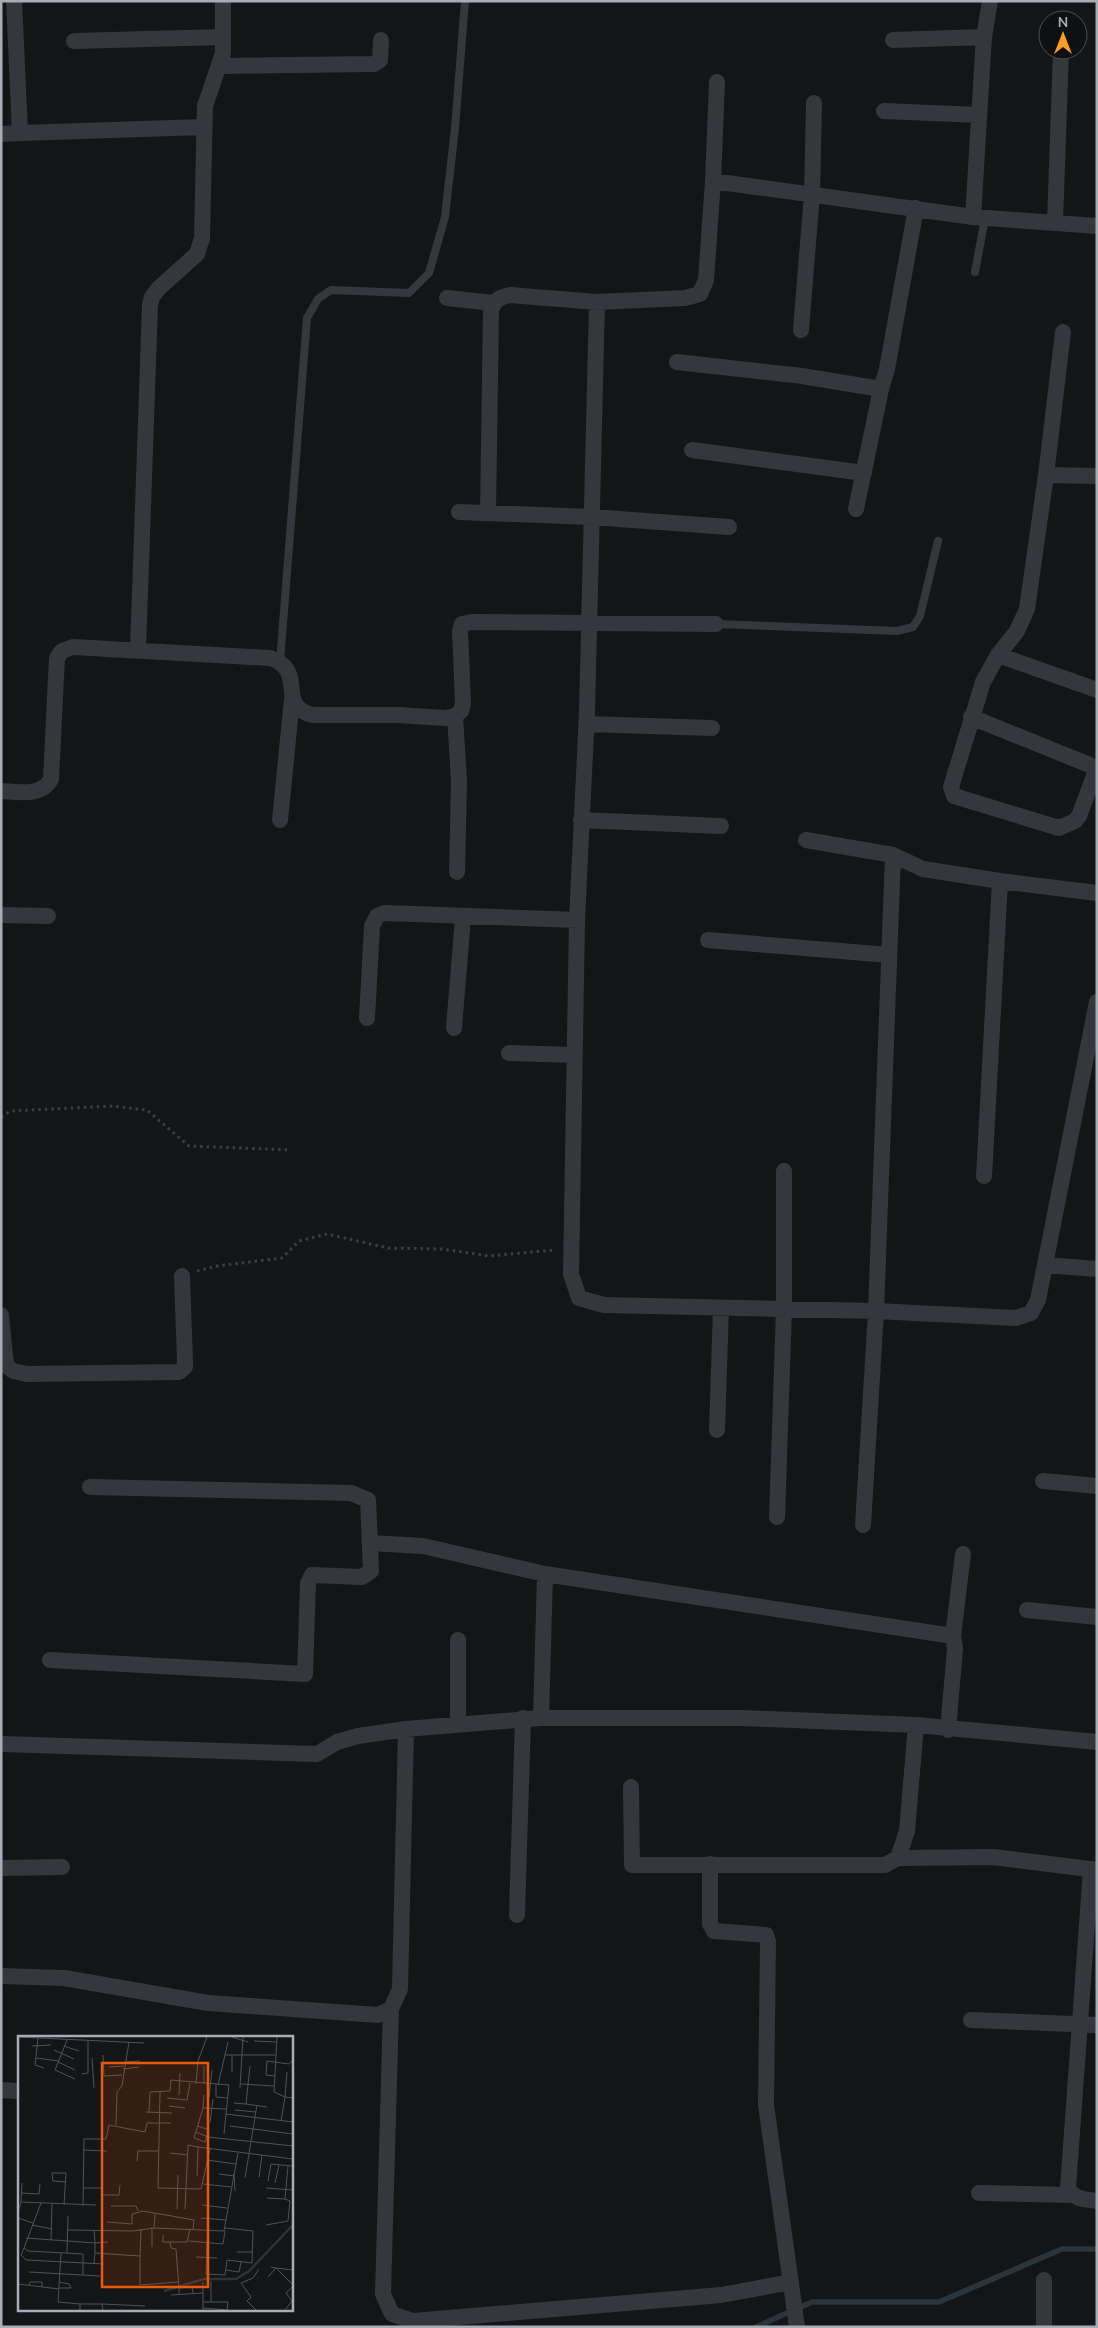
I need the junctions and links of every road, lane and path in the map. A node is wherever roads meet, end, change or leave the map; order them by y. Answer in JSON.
{"nodes":[{"id":1,"x":14,"y":1,"type":"edge"},
{"id":2,"x":223,"y":1,"type":"edge"},
{"id":3,"x":465,"y":1,"type":"edge"},
{"id":4,"x":990,"y":1,"type":"edge"},
{"id":5,"x":223,"y":37,"type":"junction"},
{"id":6,"x":984,"y":37,"type":"junction"},
{"id":7,"x":381,"y":40,"type":"dead end"},
{"id":8,"x":893,"y":40,"type":"dead end"},
{"id":9,"x":74,"y":41,"type":"dead end"},
{"id":10,"x":1061,"y":60,"type":"edge"},
{"id":11,"x":220,"y":66,"type":"junction"},
{"id":12,"x":717,"y":82,"type":"dead end"},
{"id":13,"x":814,"y":103,"type":"dead end"},
{"id":14,"x":884,"y":111,"type":"dead end"},
{"id":15,"x":979,"y":115,"type":"junction"},
{"id":16,"x":204,"y":127,"type":"junction"},
{"id":17,"x":20,"y":133,"type":"junction"},
{"id":18,"x":1,"y":134,"type":"edge"},
{"id":19,"x":713,"y":181,"type":"junction"},
{"id":20,"x":812,"y":194,"type":"junction"},
{"id":21,"x":916,"y":208,"type":"junction"},
{"id":22,"x":979,"y":218,"type":"junction"},
{"id":23,"x":1055,"y":223,"type":"junction"},
{"id":24,"x":1097,"y":226,"type":"edge"},
{"id":25,"x":975,"y":272,"type":"dead end"},
{"id":26,"x":448,"y":298,"type":"dead end"},
{"id":27,"x":597,"y":302,"type":"junction"},
{"id":28,"x":493,"y":303,"type":"junction"},
{"id":29,"x":801,"y":330,"type":"dead end"},
{"id":30,"x":1063,"y":332,"type":"dead end"},
{"id":31,"x":677,"y":362,"type":"dead end"},
{"id":32,"x":881,"y":389,"type":"junction"},
{"id":33,"x":692,"y":450,"type":"dead end"},
{"id":34,"x":864,"y":473,"type":"junction"},
{"id":35,"x":1046,"y":475,"type":"junction"},
{"id":36,"x":1097,"y":476,"type":"edge"},
{"id":37,"x":856,"y":509,"type":"dead end"},
{"id":38,"x":459,"y":512,"type":"dead end"},
{"id":39,"x":488,"y":512,"type":"junction"},
{"id":40,"x":592,"y":517,"type":"junction"},
{"id":41,"x":729,"y":527,"type":"dead end"},
{"id":42,"x":938,"y":541,"type":"dead end"},
{"id":43,"x":589,"y":622,"type":"junction"},
{"id":44,"x":716,"y":624,"type":"joint"},
{"id":45,"x":138,"y":650,"type":"junction"},
{"id":46,"x":998,"y":654,"type":"junction"},
{"id":47,"x":280,"y":662,"type":"junction"},
{"id":48,"x":1097,"y":690,"type":"edge"},
{"id":49,"x":292,"y":698,"type":"junction"},
{"id":50,"x":455,"y":716,"type":"junction"},
{"id":51,"x":971,"y":717,"type":"junction"},
{"id":52,"x":586,"y":724,"type":"junction"},
{"id":53,"x":712,"y":728,"type":"dead end"},
{"id":54,"x":1097,"y":768,"type":"edge"},
{"id":55,"x":1,"y":792,"type":"edge"},
{"id":56,"x":280,"y":820,"type":"dead end"},
{"id":57,"x":581,"y":820,"type":"junction"},
{"id":58,"x":720,"y":826,"type":"dead end"},
{"id":59,"x":806,"y":840,"type":"dead end"},
{"id":60,"x":893,"y":854,"type":"junction"},
{"id":61,"x":457,"y":872,"type":"dead end"},
{"id":62,"x":1000,"y":881,"type":"junction"},
{"id":63,"x":1097,"y":893,"type":"edge"},
{"id":64,"x":1,"y":915,"type":"edge"},
{"id":65,"x":48,"y":916,"type":"dead end"},
{"id":66,"x":463,"y":917,"type":"junction"},
{"id":67,"x":577,"y":920,"type":"junction"},
{"id":68,"x":708,"y":940,"type":"dead end"},
{"id":69,"x":889,"y":956,"type":"junction"},
{"id":70,"x":1096,"y":1011,"type":"edge"},
{"id":71,"x":366,"y":1018,"type":"dead end"},
{"id":72,"x":454,"y":1028,"type":"dead end"},
{"id":73,"x":509,"y":1053,"type":"dead end"},
{"id":74,"x":574,"y":1055,"type":"junction"},
{"id":75,"x":1,"y":1117,"type":"edge"},
{"id":76,"x":290,"y":1150,"type":"dead end"},
{"id":77,"x":784,"y":1171,"type":"dead end"},
{"id":78,"x":984,"y":1176,"type":"dead end"},
{"id":79,"x":572,"y":1248,"type":"junction"},
{"id":80,"x":1045,"y":1265,"type":"junction"},
{"id":81,"x":1097,"y":1269,"type":"edge"},
{"id":82,"x":182,"y":1276,"type":"joint"},
{"id":83,"x":721,"y":1308,"type":"junction"},
{"id":84,"x":784,"y":1309,"type":"junction"},
{"id":85,"x":876,"y":1311,"type":"junction"},
{"id":86,"x":1,"y":1315,"type":"edge"},
{"id":87,"x":717,"y":1430,"type":"dead end"},
{"id":88,"x":1043,"y":1481,"type":"dead end"},
{"id":89,"x":1097,"y":1486,"type":"edge"},
{"id":90,"x":90,"y":1487,"type":"dead end"},
{"id":91,"x":777,"y":1516,"type":"dead end"},
{"id":92,"x":863,"y":1525,"type":"dead end"},
{"id":93,"x":371,"y":1544,"type":"junction"},
{"id":94,"x":963,"y":1554,"type":"dead end"},
{"id":95,"x":545,"y":1574,"type":"junction"},
{"id":96,"x":1027,"y":1610,"type":"dead end"},
{"id":97,"x":1097,"y":1617,"type":"edge"},
{"id":98,"x":953,"y":1636,"type":"junction"},
{"id":99,"x":458,"y":1640,"type":"dead end"},
{"id":100,"x":50,"y":1660,"type":"dead end"},
{"id":101,"x":523,"y":1718,"type":"junction"},
{"id":102,"x":541,"y":1718,"type":"junction"},
{"id":103,"x":458,"y":1724,"type":"junction"},
{"id":104,"x":916,"y":1725,"type":"junction"},
{"id":105,"x":406,"y":1729,"type":"junction"},
{"id":106,"x":948,"y":1730,"type":"junction"},
{"id":107,"x":1097,"y":1742,"type":"edge"},
{"id":108,"x":1,"y":1744,"type":"edge"},
{"id":109,"x":631,"y":1787,"type":"dead end"},
{"id":110,"x":898,"y":1858,"type":"junction"},
{"id":111,"x":710,"y":1864,"type":"junction"},
{"id":112,"x":62,"y":1866,"type":"dead end"},
{"id":113,"x":1,"y":1868,"type":"edge"},
{"id":114,"x":1094,"y":1869,"type":"edge"},
{"id":115,"x":517,"y":1915,"type":"dead end"},
{"id":116,"x":1,"y":1976,"type":"edge"},
{"id":117,"x":391,"y":2009,"type":"junction"},
{"id":118,"x":971,"y":2020,"type":"dead end"},
{"id":119,"x":1080,"y":2024,"type":"junction"},
{"id":120,"x":1097,"y":2025,"type":"edge"},
{"id":121,"x":979,"y":2193,"type":"dead end"},
{"id":122,"x":1072,"y":2195,"type":"junction"},
{"id":123,"x":1097,"y":2201,"type":"edge"},
{"id":124,"x":1044,"y":2280,"type":"dead end"},
{"id":125,"x":791,"y":2282,"type":"junction"},
{"id":126,"x":515,"y":2319,"type":"edge"},
{"id":127,"x":413,"y":2324,"type":"edge"},
{"id":128,"x":797,"y":2327,"type":"edge"},
{"id":129,"x":1044,"y":2327,"type":"edge"}],
"edges":[{"from":1,"to":17,"type":"street"},
{"from":2,"to":5,"type":"street"},
{"from":3,"to":47,"type":"lane"},
{"from":4,"to":6,"type":"street"},
{"from":5,"to":9,"type":"street"},
{"from":5,"to":11,"type":"street"},
{"from":6,"to":8,"type":"street"},
{"from":6,"to":15,"type":"street"},
{"from":7,"to":11,"type":"street"},
{"from":10,"to":23,"type":"street"},
{"from":11,"to":16,"type":"street"},
{"from":12,"to":19,"type":"street"},
{"from":13,"to":20,"type":"street"},
{"from":14,"to":15,"type":"street"},
{"from":15,"to":22,"type":"street"},
{"from":16,"to":17,"type":"street"},
{"from":16,"to":45,"type":"street"},
{"from":17,"to":18,"type":"street"},
{"from":19,"to":20,"type":"street"},
{"from":19,"to":27,"type":"street"},
{"from":20,"to":21,"type":"street"},
{"from":20,"to":29,"type":"street"},
{"from":21,"to":22,"type":"street"},
{"from":21,"to":32,"type":"street"},
{"from":22,"to":23,"type":"street"},
{"from":22,"to":25,"type":"lane"},
{"from":23,"to":24,"type":"street"},
{"from":26,"to":28,"type":"street"},
{"from":27,"to":28,"type":"street"},
{"from":27,"to":40,"type":"street"},
{"from":28,"to":39,"type":"street"},
{"from":30,"to":35,"type":"street"},
{"from":31,"to":32,"type":"street"},
{"from":32,"to":34,"type":"street"},
{"from":33,"to":34,"type":"street"},
{"from":34,"to":37,"type":"street"},
{"from":35,"to":36,"type":"street"},
{"from":35,"to":46,"type":"street"},
{"from":38,"to":39,"type":"street"},
{"from":39,"to":40,"type":"street"},
{"from":40,"to":41,"type":"street"},
{"from":40,"to":43,"type":"street"},
{"from":42,"to":44,"type":"lane"},
{"from":43,"to":44,"type":"street"},
{"from":43,"to":50,"type":"street"},
{"from":43,"to":52,"type":"street"},
{"from":45,"to":47,"type":"street"},
{"from":45,"to":55,"type":"street"},
{"from":46,"to":48,"type":"street"},
{"from":46,"to":51,"type":"street"},
{"from":47,"to":49,"type":"street"},
{"from":49,"to":50,"type":"street"},
{"from":49,"to":56,"type":"street"},
{"from":50,"to":61,"type":"street"},
{"from":51,"to":54,"type":"street"},
{"from":51,"to":54,"type":"street"},
{"from":52,"to":53,"type":"street"},
{"from":52,"to":57,"type":"street"},
{"from":57,"to":58,"type":"street"},
{"from":57,"to":67,"type":"street"},
{"from":59,"to":60,"type":"street"},
{"from":60,"to":62,"type":"street"},
{"from":60,"to":69,"type":"street"},
{"from":62,"to":63,"type":"street"},
{"from":62,"to":78,"type":"street"},
{"from":64,"to":65,"type":"street"},
{"from":66,"to":67,"type":"street"},
{"from":66,"to":71,"type":"street"},
{"from":66,"to":72,"type":"street"},
{"from":67,"to":74,"type":"street"},
{"from":68,"to":69,"type":"street"},
{"from":69,"to":85,"type":"street"},
{"from":70,"to":80,"type":"street"},
{"from":73,"to":74,"type":"street"},
{"from":74,"to":79,"type":"street"},
{"from":75,"to":76,"type":"path"},
{"from":77,"to":84,"type":"street"},
{"from":79,"to":82,"type":"path"},
{"from":79,"to":83,"type":"street"},
{"from":80,"to":81,"type":"street"},
{"from":80,"to":85,"type":"street"},
{"from":82,"to":86,"type":"street"},
{"from":83,"to":84,"type":"street"},
{"from":83,"to":87,"type":"street"},
{"from":84,"to":85,"type":"street"},
{"from":84,"to":91,"type":"street"},
{"from":85,"to":92,"type":"street"},
{"from":88,"to":89,"type":"street"},
{"from":90,"to":93,"type":"street"},
{"from":93,"to":95,"type":"street"},
{"from":93,"to":100,"type":"street"},
{"from":94,"to":98,"type":"street"},
{"from":95,"to":98,"type":"street"},
{"from":95,"to":102,"type":"street"},
{"from":96,"to":97,"type":"street"},
{"from":98,"to":106,"type":"street"},
{"from":99,"to":103,"type":"street"},
{"from":101,"to":102,"type":"street"},
{"from":101,"to":103,"type":"street"},
{"from":101,"to":115,"type":"street"},
{"from":102,"to":104,"type":"street"},
{"from":103,"to":105,"type":"street"},
{"from":104,"to":106,"type":"street"},
{"from":104,"to":110,"type":"street"},
{"from":105,"to":108,"type":"street"},
{"from":105,"to":117,"type":"street"},
{"from":106,"to":107,"type":"street"},
{"from":109,"to":111,"type":"street"},
{"from":110,"to":111,"type":"street"},
{"from":110,"to":114,"type":"street"},
{"from":111,"to":125,"type":"street"},
{"from":112,"to":113,"type":"street"},
{"from":114,"to":119,"type":"street"},
{"from":116,"to":117,"type":"street"},
{"from":117,"to":127,"type":"street"},
{"from":118,"to":119,"type":"street"},
{"from":119,"to":120,"type":"street"},
{"from":119,"to":122,"type":"street"},
{"from":121,"to":122,"type":"street"},
{"from":122,"to":123,"type":"street"},
{"from":124,"to":129,"type":"street"},
{"from":125,"to":126,"type":"street"},
{"from":125,"to":128,"type":"street"},
{"from":126,"to":127,"type":"street"}]}
